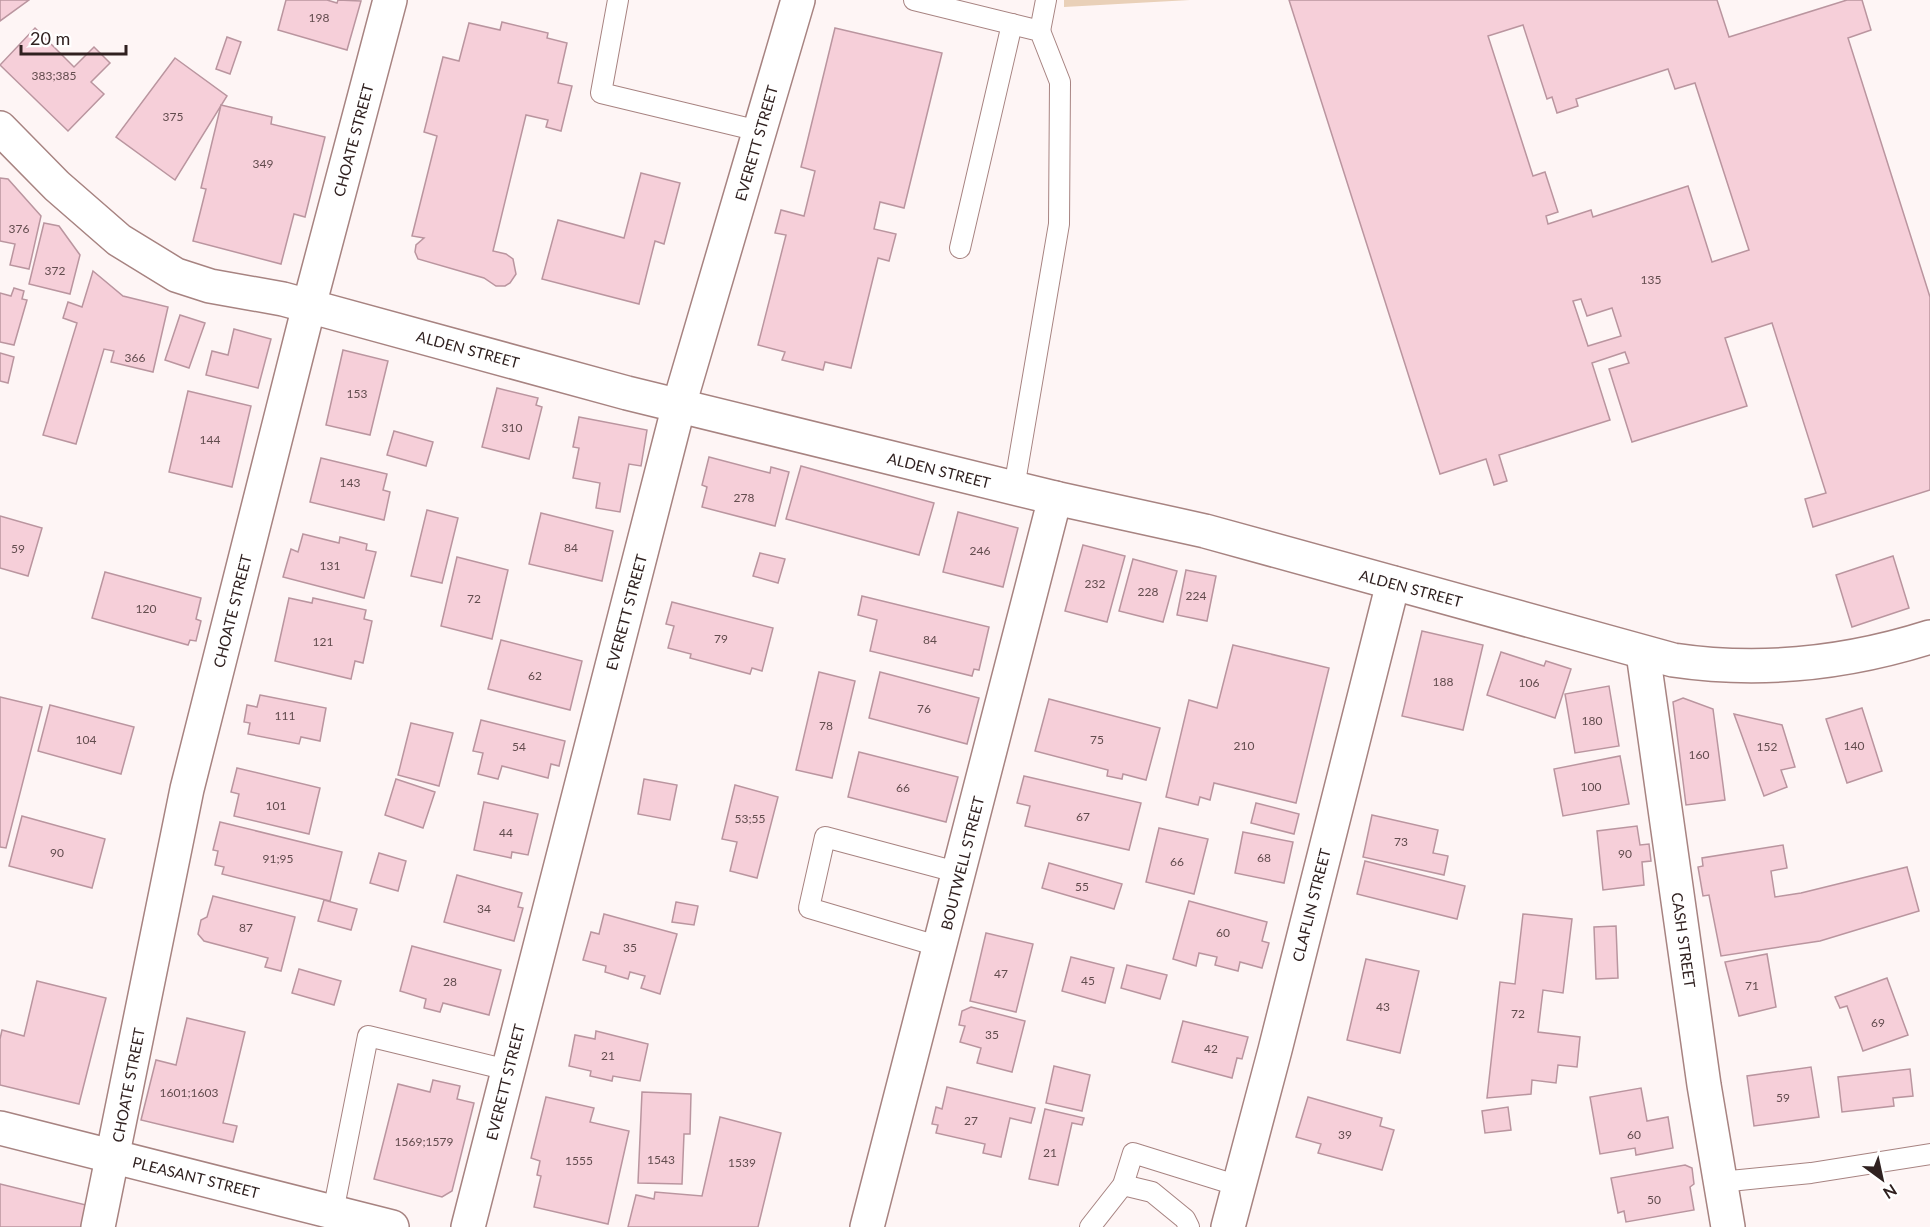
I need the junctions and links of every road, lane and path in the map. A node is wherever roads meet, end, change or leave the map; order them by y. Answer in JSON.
{"nodes":[{"id":1,"x":390,"y":0,"type":"edge"},
{"id":2,"x":618,"y":0,"type":"edge"},
{"id":3,"x":798,"y":0,"type":"edge"},
{"id":4,"x":914,"y":0,"type":"edge"},
{"id":5,"x":1046,"y":0,"type":"edge"},
{"id":6,"x":950,"y":4,"type":"edge"},
{"id":7,"x":1012,"y":24,"type":"junction"},
{"id":8,"x":1040,"y":31,"type":"junction"},
{"id":9,"x":0,"y":128,"type":"edge"},
{"id":10,"x":759,"y":131,"type":"junction"},
{"id":11,"x":960,"y":248,"type":"dead end"},
{"id":12,"x":309,"y":306,"type":"junction"},
{"id":13,"x":679,"y":405,"type":"junction"},
{"id":14,"x":1014,"y":488,"type":"junction"},
{"id":15,"x":1056,"y":498,"type":"junction"},
{"id":16,"x":1393,"y":583,"type":"junction"},
{"id":17,"x":1930,"y":637,"type":"edge"},
{"id":18,"x":1643,"y":653,"type":"junction"},
{"id":19,"x":960,"y":873,"type":"junction"},
{"id":20,"x":941,"y":947,"type":"junction"},
{"id":21,"x":508,"y":1070,"type":"junction"},
{"id":22,"x":0,"y":1128,"type":"edge"},
{"id":23,"x":1930,"y":1154,"type":"edge"},
{"id":24,"x":114,"y":1156,"type":"junction"},
{"id":25,"x":1720,"y":1182,"type":"junction"},
{"id":26,"x":1123,"y":1185,"type":"junction"},
{"id":27,"x":1239,"y":1186,"type":"junction"},
{"id":28,"x":333,"y":1212,"type":"junction"},
{"id":29,"x":98,"y":1227,"type":"edge"},
{"id":30,"x":392,"y":1227,"type":"edge"},
{"id":31,"x":468,"y":1227,"type":"edge"},
{"id":32,"x":867,"y":1227,"type":"edge"},
{"id":33,"x":1090,"y":1227,"type":"edge"},
{"id":34,"x":1188,"y":1227,"type":"edge"},
{"id":35,"x":1228,"y":1227,"type":"edge"},
{"id":36,"x":1728,"y":1227,"type":"edge"}],
"edges":[{"from":1,"to":12,"type":"street","name":"CHOATE STREET"},
{"from":2,"to":10,"type":"lane"},
{"from":3,"to":10,"type":"street","name":"EVERETT STREET"},
{"from":4,"to":6,"type":"lane"},
{"from":5,"to":8,"type":"lane"},
{"from":6,"to":7,"type":"lane"},
{"from":7,"to":8,"type":"lane"},
{"from":7,"to":11,"type":"lane"},
{"from":8,"to":14,"type":"lane"},
{"from":9,"to":12,"type":"street","name":"ALDEN STREET"},
{"from":10,"to":13,"type":"street","name":"EVERETT STREET"},
{"from":12,"to":13,"type":"street","name":"ALDEN STREET"},
{"from":12,"to":24,"type":"street","name":"CHOATE STREET"},
{"from":13,"to":14,"type":"street","name":"ALDEN STREET"},
{"from":13,"to":21,"type":"street","name":"EVERETT STREET"},
{"from":14,"to":15,"type":"street","name":"ALDEN STREET"},
{"from":15,"to":16,"type":"street","name":"ALDEN STREET"},
{"from":15,"to":19,"type":"street","name":"BOUTWELL STREET"},
{"from":16,"to":18,"type":"street","name":"ALDEN STREET"},
{"from":16,"to":27,"type":"street","name":"CLAFLIN STREET"},
{"from":17,"to":18,"type":"street","name":"ALDEN STREET"},
{"from":18,"to":25,"type":"street","name":"CASH STREET"},
{"from":19,"to":20,"type":"street","name":"BOUTWELL STREET"},
{"from":19,"to":20,"type":"lane"},
{"from":20,"to":32,"type":"street","name":"BOUTWELL STREET"},
{"from":21,"to":28,"type":"lane"},
{"from":21,"to":31,"type":"street","name":"EVERETT STREET"},
{"from":22,"to":24,"type":"street","name":"PLEASANT STREET"},
{"from":23,"to":25,"type":"lane"},
{"from":24,"to":28,"type":"street","name":"PLEASANT STREET"},
{"from":24,"to":29,"type":"street","name":"CHOATE STREET"},
{"from":25,"to":36,"type":"street","name":"CASH STREET"},
{"from":26,"to":27,"type":"lane"},
{"from":26,"to":33,"type":"lane"},
{"from":26,"to":34,"type":"lane"},
{"from":27,"to":35,"type":"street","name":"CLAFLIN STREET"},
{"from":28,"to":30,"type":"street","name":"PLEASANT STREET"}]}
